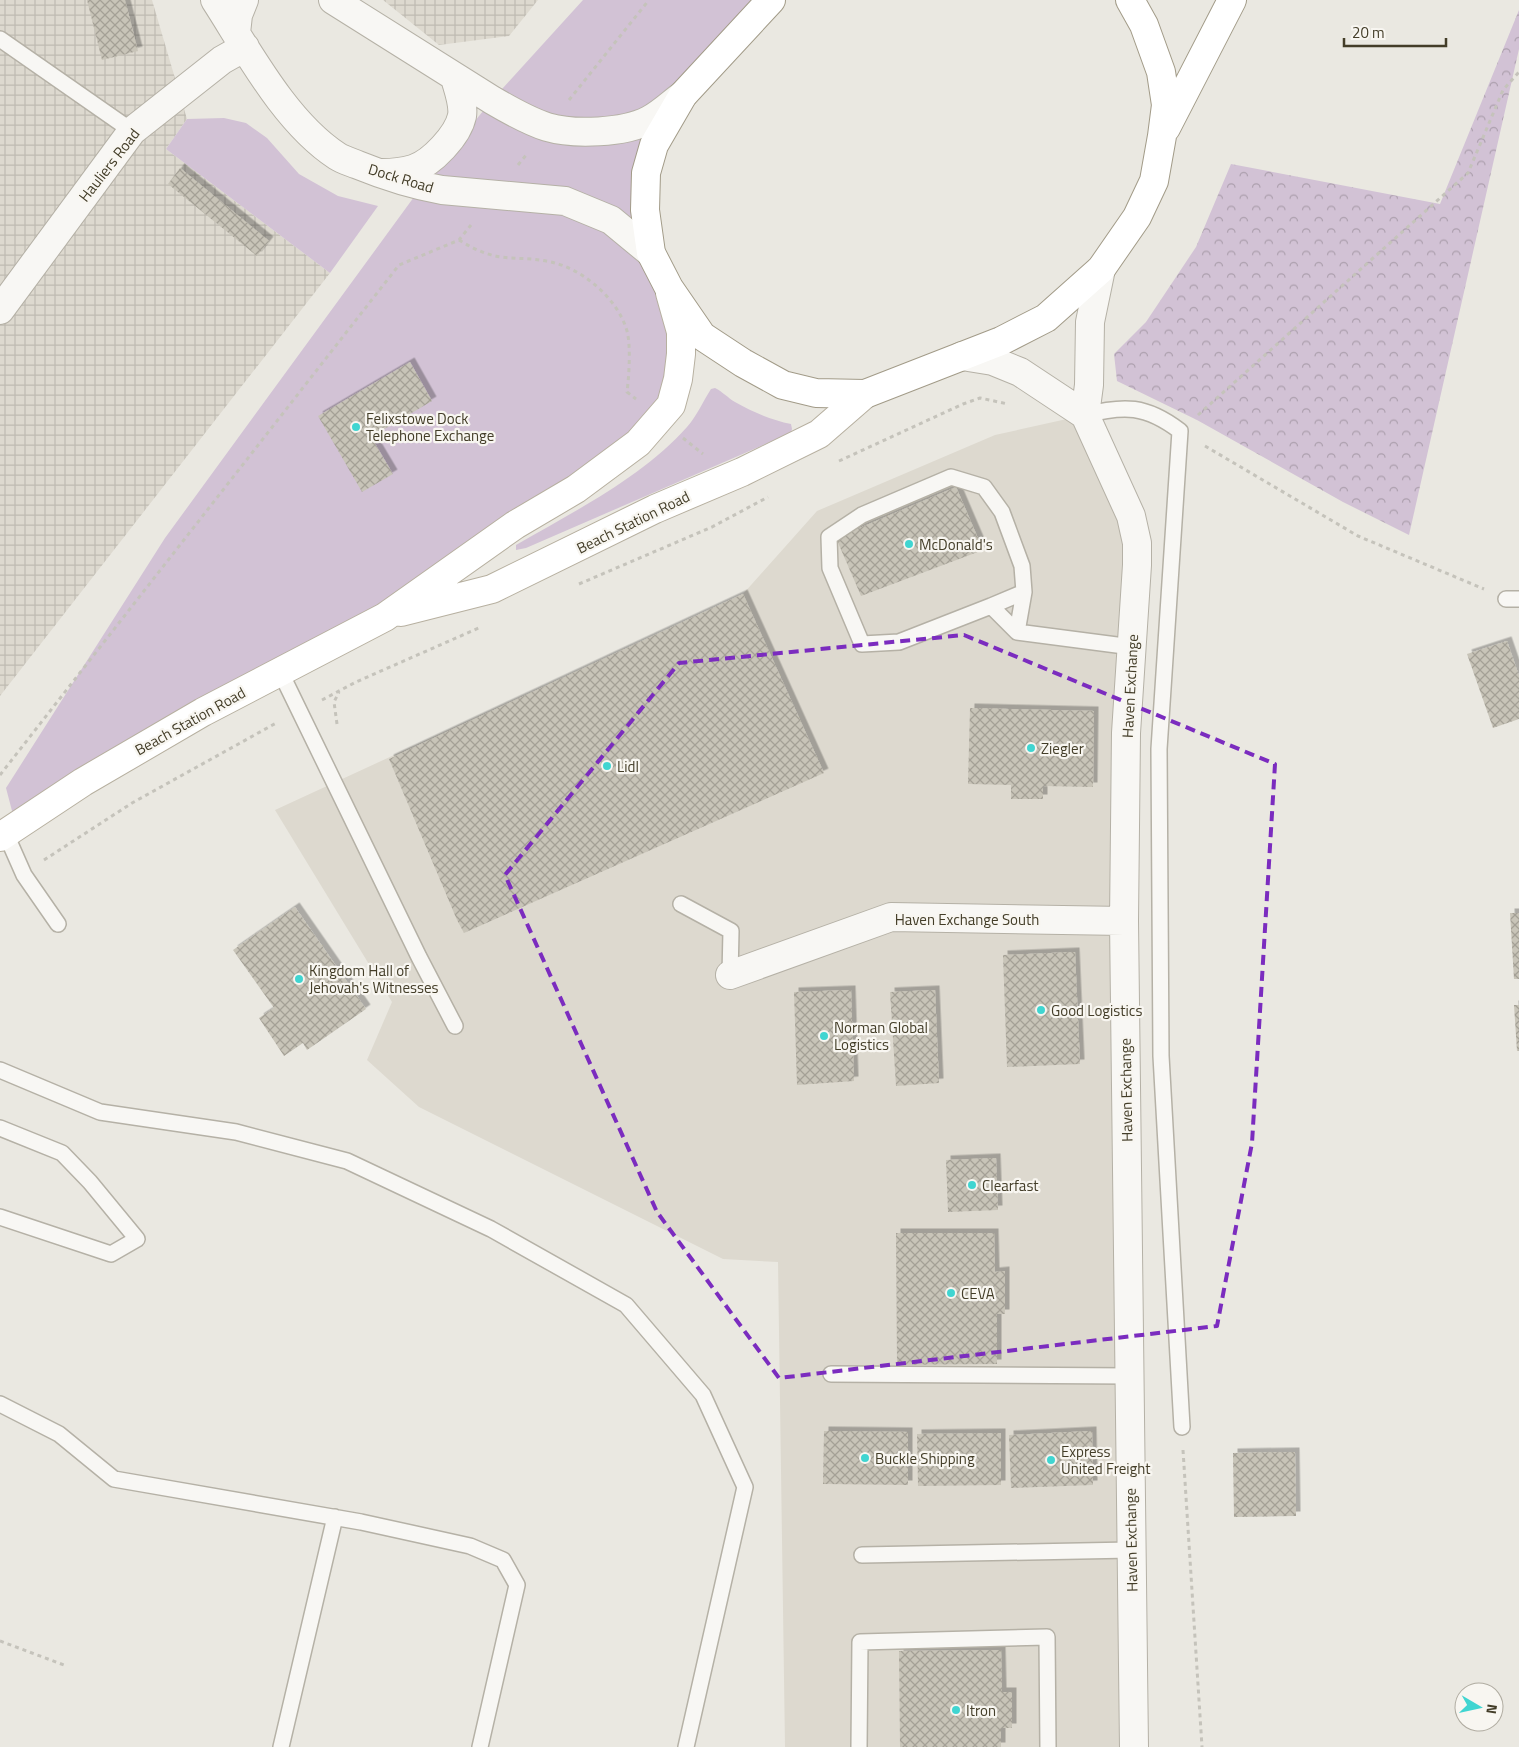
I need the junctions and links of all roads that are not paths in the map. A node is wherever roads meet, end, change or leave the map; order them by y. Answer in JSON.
{"nodes":[{"id":1,"x":215,"y":0,"type":"edge"},
{"id":2,"x":244,"y":0,"type":"edge"},
{"id":3,"x":333,"y":0,"type":"edge"},
{"id":4,"x":771,"y":0,"type":"edge"},
{"id":5,"x":1130,"y":0,"type":"edge"},
{"id":6,"x":1232,"y":0,"type":"edge"},
{"id":7,"x":0,"y":39,"type":"edge"},
{"id":8,"x":241,"y":40,"type":"junction"},
{"id":9,"x":455,"y":78,"type":"junction"},
{"id":10,"x":683,"y":95,"type":"junction"},
{"id":11,"x":132,"y":131,"type":"junction"},
{"id":12,"x":1162,"y":136,"type":"junction"},
{"id":13,"x":378,"y":173,"type":"junction"},
{"id":14,"x":651,"y":253,"type":"junction"},
{"id":15,"x":1101,"y":269,"type":"junction"},
{"id":16,"x":669,"y":288,"type":"junction"},
{"id":17,"x":0,"y":310,"type":"edge"},
{"id":18,"x":962,"y":356,"type":"junction"},
{"id":19,"x":865,"y":394,"type":"junction"},
{"id":20,"x":1085,"y":415,"type":"junction"},
{"id":21,"x":1024,"y":592,"type":"junction"},
{"id":22,"x":991,"y":606,"type":"junction"},
{"id":23,"x":385,"y":616,"type":"junction"},
{"id":24,"x":1017,"y":632,"type":"junction"},
{"id":25,"x":1132,"y":648,"type":"junction"},
{"id":26,"x":280,"y":671,"type":"junction"},
{"id":27,"x":2,"y":834,"type":"edge"},
{"id":28,"x":681,"y":904,"type":"dead end"},
{"id":29,"x":1124,"y":920,"type":"junction"},
{"id":30,"x":58,"y":924,"type":"dead end"},
{"id":31,"x":730,"y":975,"type":"joint"},
{"id":32,"x":455,"y":1026,"type":"dead end"},
{"id":33,"x":0,"y":1070,"type":"edge"},
{"id":34,"x":0,"y":1128,"type":"edge"},
{"id":35,"x":0,"y":1217,"type":"edge"},
{"id":36,"x":832,"y":1374,"type":"dead end"},
{"id":37,"x":1129,"y":1376,"type":"junction"},
{"id":38,"x":0,"y":1404,"type":"edge"},
{"id":39,"x":1182,"y":1427,"type":"road end"},
{"id":40,"x":335,"y":1517,"type":"junction"},
{"id":41,"x":1131,"y":1550,"type":"junction"},
{"id":42,"x":862,"y":1555,"type":"dead end"},
{"id":43,"x":281,"y":1747,"type":"edge"},
{"id":44,"x":480,"y":1747,"type":"edge"},
{"id":45,"x":686,"y":1747,"type":"edge"},
{"id":46,"x":859,"y":1747,"type":"edge"},
{"id":47,"x":1048,"y":1747,"type":"edge"},
{"id":48,"x":1134,"y":1747,"type":"edge"}],
"edges":[{"from":1,"to":8,"type":"street","name":"Dock Road"},
{"from":2,"to":8,"type":"street"},
{"from":3,"to":9,"type":"street"},
{"from":4,"to":10,"type":"main road"},
{"from":5,"to":12,"type":"main road"},
{"from":6,"to":12,"type":"main road"},
{"from":7,"to":11,"type":"lane"},
{"from":8,"to":11,"type":"street","name":"Hauliers Road"},
{"from":8,"to":13,"type":"street","name":"Dock Road"},
{"from":9,"to":10,"type":"street"},
{"from":9,"to":13,"type":"street"},
{"from":10,"to":14,"type":"main road"},
{"from":11,"to":17,"type":"street","name":"Hauliers Road"},
{"from":12,"to":15,"type":"main road"},
{"from":13,"to":14,"type":"street","name":"Dock Road"},
{"from":14,"to":16,"type":"main road"},
{"from":15,"to":18,"type":"main road"},
{"from":15,"to":20,"type":"street"},
{"from":16,"to":19,"type":"main road"},
{"from":16,"to":23,"type":"main road","name":"Beach Station Road"},
{"from":18,"to":19,"type":"main road"},
{"from":18,"to":20,"type":"street"},
{"from":19,"to":23,"type":"main road","name":"Beach Station Road"},
{"from":20,"to":25,"type":"street","name":"Haven Exchange"},
{"from":20,"to":39,"type":"lane"},
{"from":21,"to":22,"type":"lane"},
{"from":21,"to":22,"type":"lane"},
{"from":21,"to":24,"type":"lane"},
{"from":22,"to":24,"type":"lane"},
{"from":23,"to":26,"type":"main road","name":"Beach Station Road"},
{"from":24,"to":25,"type":"lane"},
{"from":25,"to":29,"type":"street","name":"Haven Exchange"},
{"from":26,"to":27,"type":"main road","name":"Beach Station Road"},
{"from":26,"to":32,"type":"lane"},
{"from":27,"to":30,"type":"lane"},
{"from":28,"to":31,"type":"lane"},
{"from":29,"to":31,"type":"street","name":"Haven Exchange South"},
{"from":29,"to":37,"type":"street","name":"Haven Exchange"},
{"from":33,"to":45,"type":"lane"},
{"from":34,"to":35,"type":"lane"},
{"from":36,"to":37,"type":"lane"},
{"from":37,"to":41,"type":"street","name":"Haven Exchange"},
{"from":38,"to":40,"type":"lane"},
{"from":40,"to":43,"type":"lane"},
{"from":40,"to":44,"type":"lane"},
{"from":41,"to":42,"type":"lane"},
{"from":41,"to":48,"type":"street","name":"Haven Exchange"},
{"from":46,"to":47,"type":"lane"}]}
